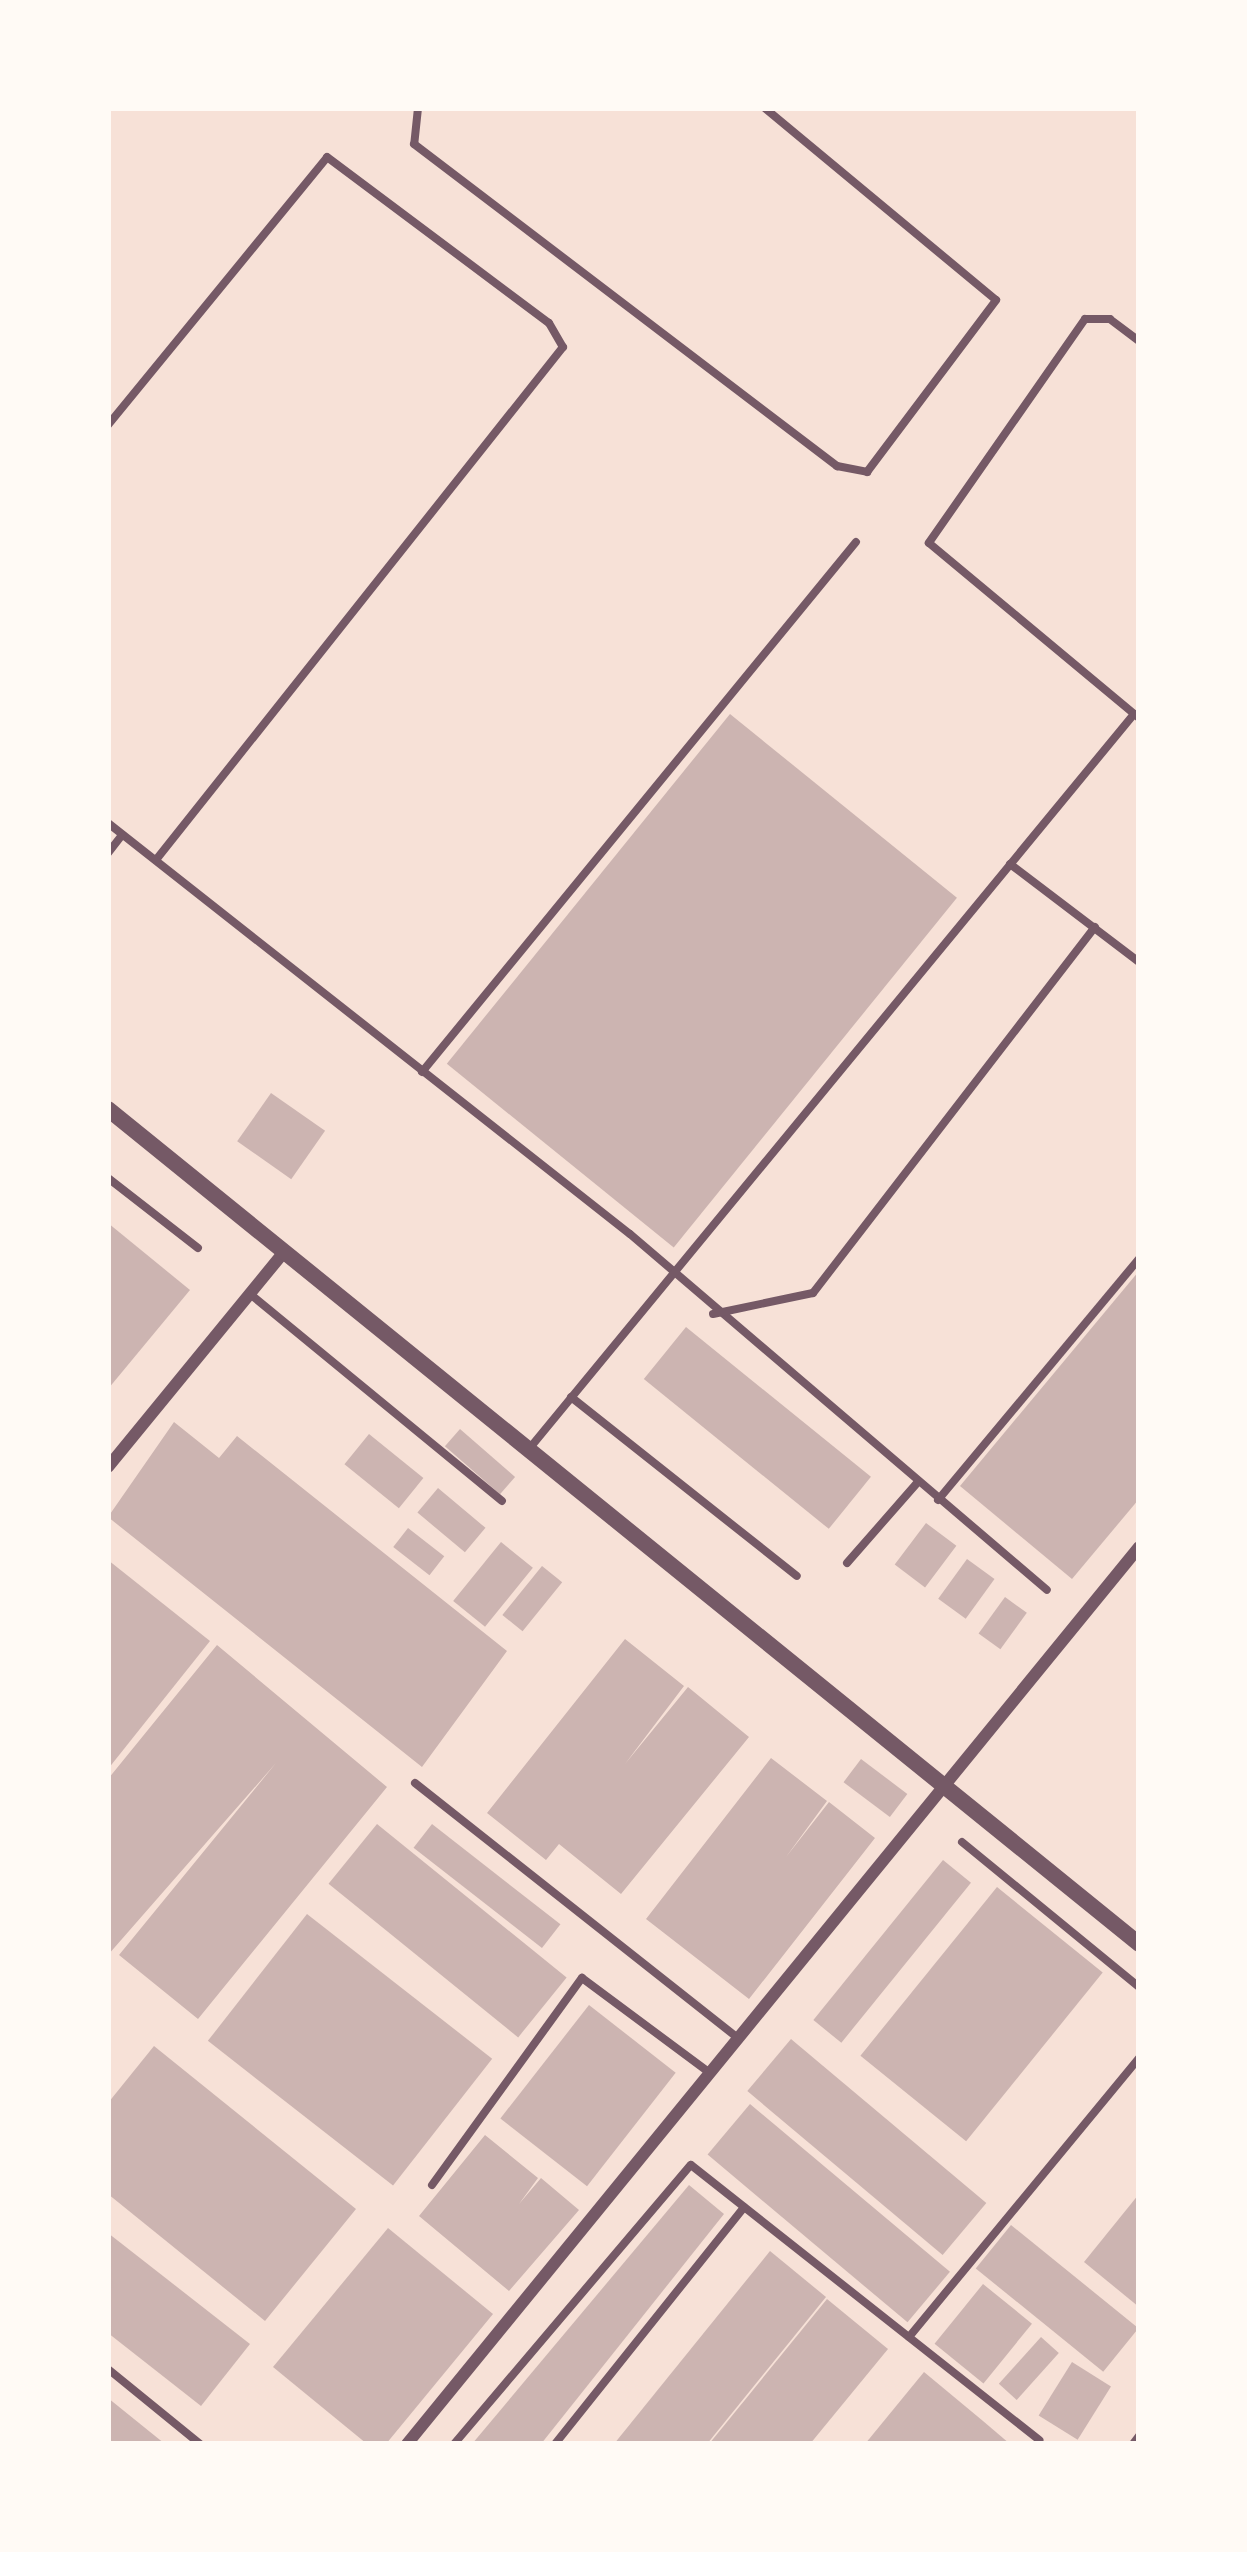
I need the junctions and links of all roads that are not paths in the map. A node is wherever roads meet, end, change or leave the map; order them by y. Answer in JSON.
{"nodes":[{"id":1,"x":418,"y":108,"type":"edge"},
{"id":2,"x":765,"y":108,"type":"edge"},
{"id":3,"x":1139,"y":341,"type":"edge"},
{"id":4,"x":108,"y":425,"type":"edge"},
{"id":5,"x":856,"y":542,"type":"dead end"},
{"id":6,"x":1137,"y":716,"type":"edge"},
{"id":7,"x":108,"y":823,"type":"edge"},
{"id":8,"x":122,"y":835,"type":"junction"},
{"id":9,"x":108,"y":853,"type":"edge"},
{"id":10,"x":156,"y":860,"type":"junction"},
{"id":11,"x":1010,"y":864,"type":"junction"},
{"id":12,"x":1095,"y":927,"type":"junction"},
{"id":13,"x":1139,"y":962,"type":"edge"},
{"id":14,"x":422,"y":1072,"type":"junction"},
{"id":15,"x":108,"y":1108,"type":"edge"},
{"id":16,"x":108,"y":1178,"type":"edge"},
{"id":17,"x":198,"y":1248,"type":"dead end"},
{"id":18,"x":285,"y":1252,"type":"junction"},
{"id":19,"x":1139,"y":1259,"type":"edge"},
{"id":20,"x":670,"y":1276,"type":"junction"},
{"id":21,"x":250,"y":1294,"type":"junction"},
{"id":22,"x":712,"y":1314,"type":"junction"},
{"id":23,"x":572,"y":1397,"type":"junction"},
{"id":24,"x":529,"y":1449,"type":"junction"},
{"id":25,"x":108,"y":1467,"type":"edge"},
{"id":26,"x":917,"y":1483,"type":"junction"},
{"id":27,"x":938,"y":1500,"type":"junction"},
{"id":28,"x":502,"y":1502,"type":"dead end"},
{"id":29,"x":1139,"y":1547,"type":"edge"},
{"id":30,"x":847,"y":1563,"type":"dead end"},
{"id":31,"x":797,"y":1576,"type":"dead end"},
{"id":32,"x":1047,"y":1590,"type":"dead end"},
{"id":33,"x":416,"y":1783,"type":"dead end"},
{"id":34,"x":944,"y":1784,"type":"junction"},
{"id":35,"x":962,"y":1842,"type":"dead end"},
{"id":36,"x":1139,"y":1943,"type":"edge"},
{"id":37,"x":1139,"y":1987,"type":"edge"},
{"id":38,"x":735,"y":2036,"type":"junction"},
{"id":39,"x":1139,"y":2057,"type":"edge"},
{"id":40,"x":707,"y":2071,"type":"junction"},
{"id":41,"x":432,"y":2186,"type":"dead end"},
{"id":42,"x":744,"y":2207,"type":"junction"},
{"id":43,"x":908,"y":2337,"type":"junction"},
{"id":44,"x":108,"y":2369,"type":"edge"},
{"id":45,"x":1139,"y":2436,"type":"edge"},
{"id":46,"x":1039,"y":2440,"type":"dead end"},
{"id":47,"x":200,"y":2444,"type":"edge"},
{"id":48,"x":406,"y":2444,"type":"edge"},
{"id":49,"x":454,"y":2444,"type":"edge"},
{"id":50,"x":555,"y":2444,"type":"edge"},
{"id":51,"x":1132,"y":2444,"type":"edge"}],
"edges":[{"from":1,"to":2,"type":"lane"},
{"from":3,"to":6,"type":"lane"},
{"from":4,"to":10,"type":"lane"},
{"from":5,"to":14,"type":"lane"},
{"from":6,"to":11,"type":"lane"},
{"from":7,"to":8,"type":"lane"},
{"from":8,"to":9,"type":"lane"},
{"from":8,"to":10,"type":"lane"},
{"from":10,"to":14,"type":"lane"},
{"from":11,"to":12,"type":"lane"},
{"from":11,"to":20,"type":"lane"},
{"from":12,"to":13,"type":"lane"},
{"from":12,"to":22,"type":"lane"},
{"from":14,"to":20,"type":"lane"},
{"from":15,"to":18,"type":"street"},
{"from":16,"to":17,"type":"lane"},
{"from":18,"to":21,"type":"street"},
{"from":18,"to":24,"type":"street"},
{"from":19,"to":27,"type":"lane"},
{"from":20,"to":22,"type":"lane"},
{"from":20,"to":23,"type":"lane"},
{"from":21,"to":25,"type":"street"},
{"from":21,"to":28,"type":"lane"},
{"from":22,"to":26,"type":"lane"},
{"from":23,"to":24,"type":"lane"},
{"from":23,"to":31,"type":"lane"},
{"from":24,"to":34,"type":"street"},
{"from":26,"to":27,"type":"lane"},
{"from":26,"to":30,"type":"lane"},
{"from":27,"to":32,"type":"lane"},
{"from":29,"to":34,"type":"street"},
{"from":33,"to":38,"type":"lane"},
{"from":34,"to":36,"type":"street"},
{"from":34,"to":38,"type":"street"},
{"from":35,"to":37,"type":"lane"},
{"from":38,"to":40,"type":"street"},
{"from":39,"to":43,"type":"lane"},
{"from":40,"to":41,"type":"lane"},
{"from":40,"to":48,"type":"street"},
{"from":42,"to":43,"type":"lane"},
{"from":42,"to":49,"type":"lane"},
{"from":42,"to":50,"type":"lane"},
{"from":43,"to":46,"type":"lane"},
{"from":44,"to":47,"type":"lane"},
{"from":45,"to":51,"type":"lane"}]}
